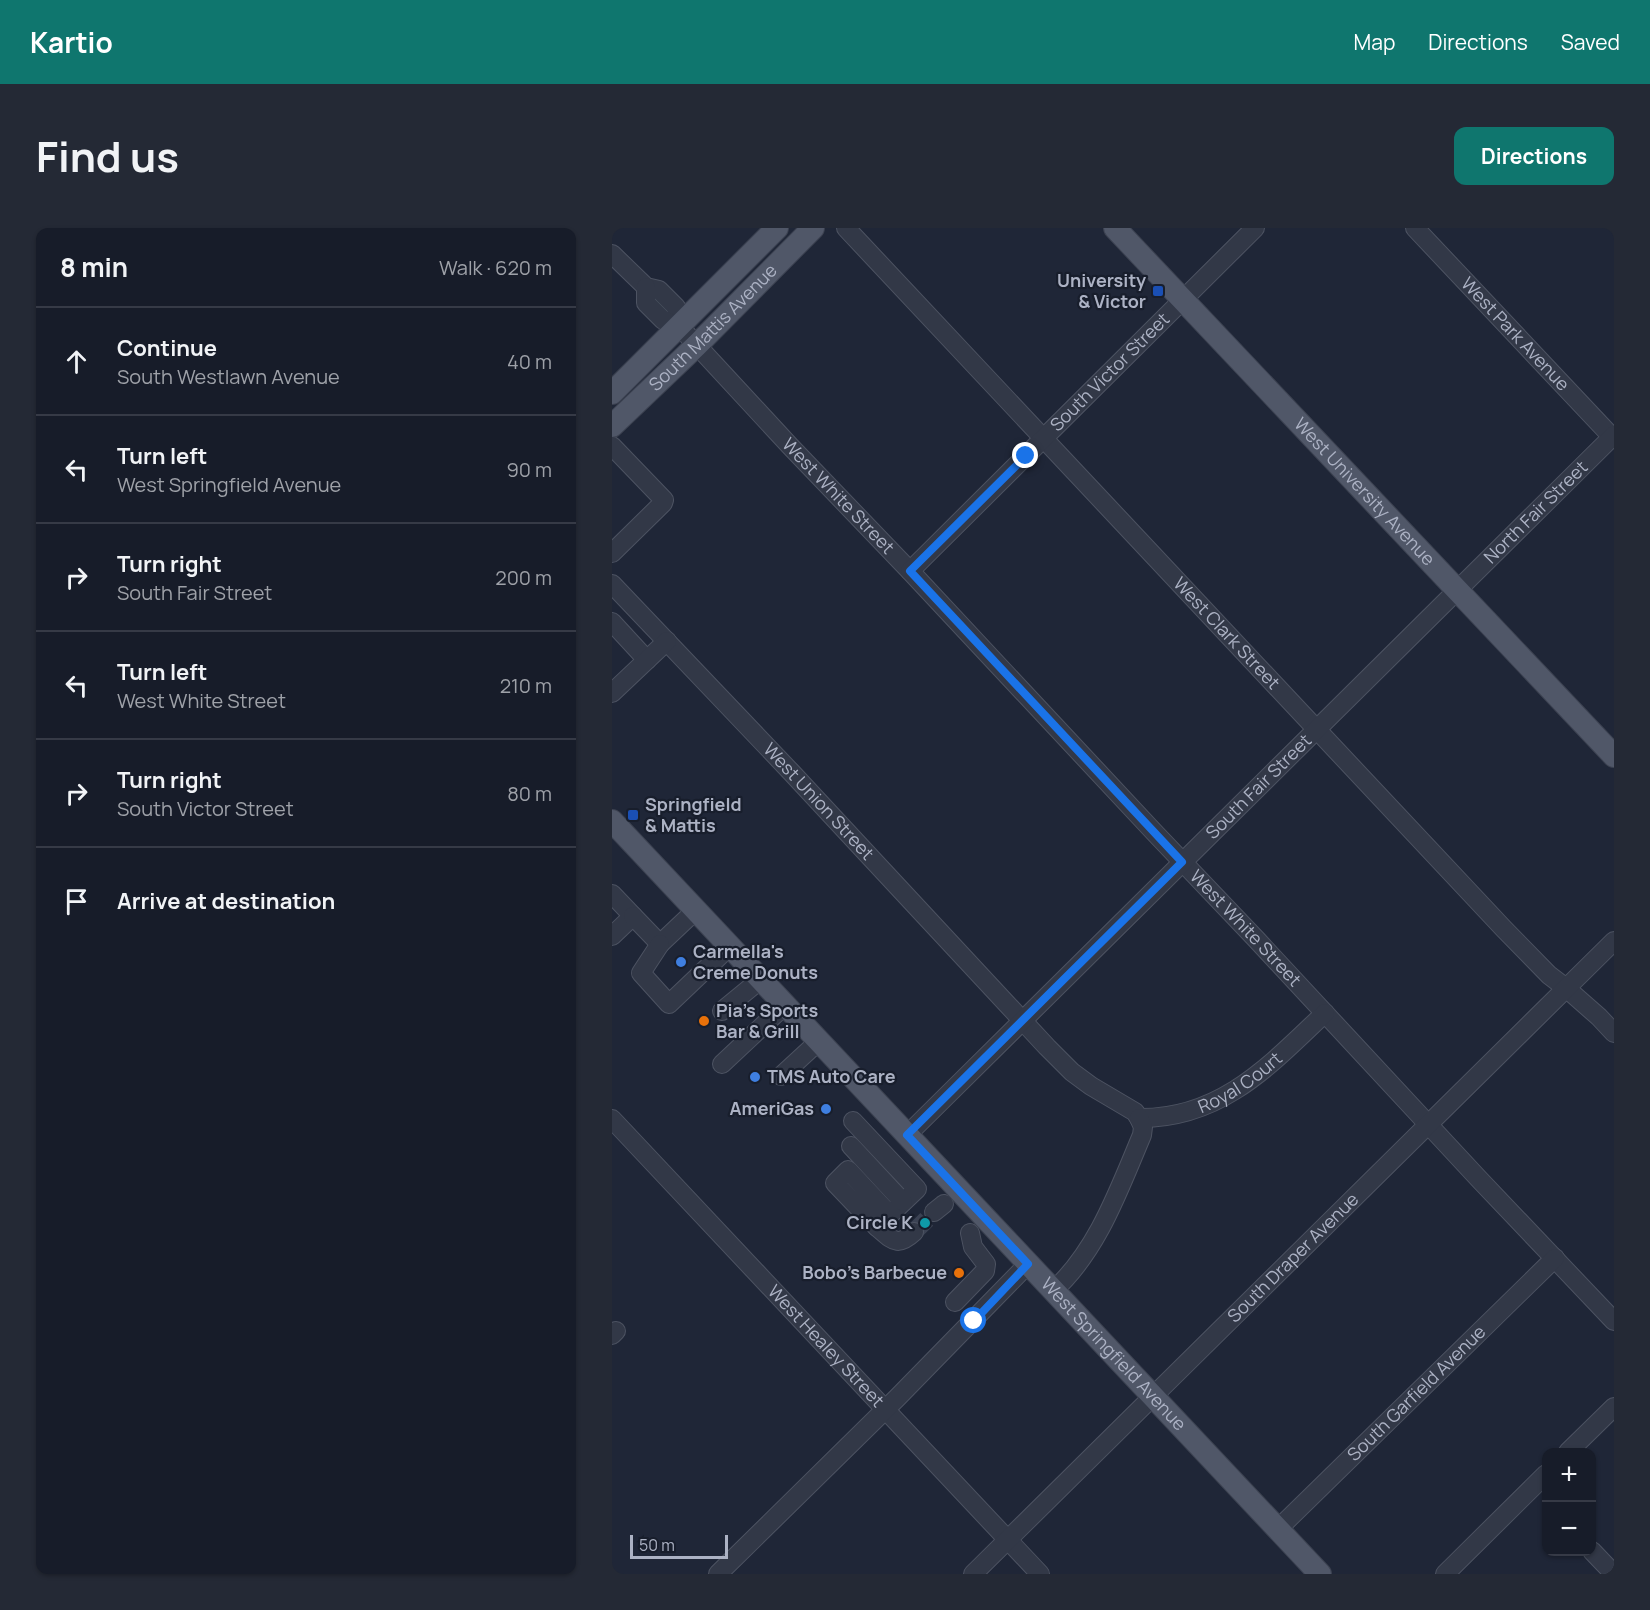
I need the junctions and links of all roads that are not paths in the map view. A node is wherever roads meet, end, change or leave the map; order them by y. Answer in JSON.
{"nodes":[{"id":1,"x":777,"y":228,"type":"edge"},
{"id":2,"x":813,"y":228,"type":"edge"},
{"id":3,"x":846,"y":228,"type":"edge"},
{"id":4,"x":1115,"y":228,"type":"edge"},
{"id":5,"x":1255,"y":228,"type":"edge"},
{"id":6,"x":1415,"y":228,"type":"edge"},
{"id":7,"x":612,"y":254,"type":"edge"},
{"id":8,"x":1183,"y":300,"type":"junction"},
{"id":9,"x":680,"y":326,"type":"junction"},
{"id":10,"x":697,"y":345,"type":"junction"},
{"id":11,"x":612,"y":393,"type":"edge"},
{"id":12,"x":612,"y":426,"type":"edge"},
{"id":13,"x":1613,"y":437,"type":"edge"},
{"id":14,"x":1043,"y":438,"type":"junction"},
{"id":15,"x":612,"y":446,"type":"edge"},
{"id":16,"x":612,"y":553,"type":"edge"},
{"id":17,"x":910,"y":571,"type":"junction"},
{"id":18,"x":612,"y":584,"type":"edge"},
{"id":19,"x":1458,"y":591,"type":"junction"},
{"id":20,"x":612,"y":622,"type":"edge"},
{"id":21,"x":666,"y":641,"type":"junction"},
{"id":22,"x":647,"y":660,"type":"junction"},
{"id":23,"x":612,"y":693,"type":"edge"},
{"id":24,"x":1316,"y":729,"type":"junction"},
{"id":25,"x":1614,"y":756,"type":"edge"},
{"id":26,"x":615,"y":830,"type":"edge"},
{"id":27,"x":1182,"y":862,"type":"junction"},
{"id":28,"x":612,"y":894,"type":"edge"},
{"id":29,"x":696,"y":910,"type":"junction"},
{"id":30,"x":633,"y":916,"type":"junction"},
{"id":31,"x":612,"y":936,"type":"edge"},
{"id":32,"x":1614,"y":941,"type":"edge"},
{"id":33,"x":660,"y":944,"type":"junction"},
{"id":34,"x":730,"y":946,"type":"junction"},
{"id":35,"x":761,"y":979,"type":"junction"},
{"id":36,"x":1566,"y":988,"type":"junction"},
{"id":37,"x":785,"y":1005,"type":"junction"},
{"id":38,"x":722,"y":1011,"type":"dead end"},
{"id":39,"x":1325,"y":1013,"type":"junction"},
{"id":40,"x":1022,"y":1021,"type":"junction"},
{"id":41,"x":1614,"y":1033,"type":"edge"},
{"id":42,"x":819,"y":1041,"type":"junction"},
{"id":43,"x":722,"y":1064,"type":"dead end"},
{"id":44,"x":781,"y":1076,"type":"dead end"},
{"id":45,"x":1139,"y":1118,"type":"junction"},
{"id":46,"x":612,"y":1119,"type":"edge"},
{"id":47,"x":854,"y":1121,"type":"dead end"},
{"id":48,"x":1428,"y":1124,"type":"junction"},
{"id":49,"x":907,"y":1135,"type":"junction"},
{"id":50,"x":851,"y":1146,"type":"dead end"},
{"id":51,"x":903,"y":1202,"type":"junction"},
{"id":52,"x":914,"y":1232,"type":"tunnel mouth"},
{"id":53,"x":970,"y":1233,"type":"dead end"},
{"id":54,"x":1555,"y":1258,"type":"junction"},
{"id":55,"x":1028,"y":1264,"type":"junction"},
{"id":56,"x":1053,"y":1291,"type":"junction"},
{"id":57,"x":955,"y":1302,"type":"dead end"},
{"id":58,"x":1614,"y":1320,"type":"edge"},
{"id":59,"x":1154,"y":1397,"type":"junction"},
{"id":60,"x":1614,"y":1407,"type":"edge"},
{"id":61,"x":885,"y":1410,"type":"junction"},
{"id":62,"x":1572,"y":1448,"type":"edge"},
{"id":63,"x":1542,"y":1478,"type":"edge"},
{"id":64,"x":1278,"y":1529,"type":"junction"},
{"id":65,"x":1007,"y":1540,"type":"junction"},
{"id":66,"x":1596,"y":1555,"type":"edge"},
{"id":67,"x":718,"y":1574,"type":"edge"},
{"id":68,"x":973,"y":1574,"type":"edge"},
{"id":69,"x":1040,"y":1574,"type":"edge"},
{"id":70,"x":1320,"y":1574,"type":"edge"},
{"id":71,"x":1445,"y":1574,"type":"edge"},
{"id":72,"x":1614,"y":1574,"type":"edge"}],
"edges":[{"from":1,"to":9,"type":"main road","name":"South Mattis Avenue"},
{"from":2,"to":10,"type":"main road","name":"South Mattis Avenue"},
{"from":3,"to":14,"type":"street","name":"West Clark Street"},
{"from":4,"to":8,"type":"main road","name":"West University Avenue"},
{"from":5,"to":8,"type":"street","name":"South Victor Street"},
{"from":6,"to":13,"type":"street","name":"West Park Avenue"},
{"from":7,"to":9,"type":"street","name":"West White Street"},
{"from":8,"to":14,"type":"street","name":"South Victor Street"},
{"from":8,"to":19,"type":"main road","name":"West University Avenue"},
{"from":9,"to":10,"type":"street","name":"West White Street"},
{"from":9,"to":11,"type":"main road","name":"South Mattis Avenue"},
{"from":10,"to":12,"type":"main road","name":"South Mattis Avenue"},
{"from":10,"to":17,"type":"street","name":"West White Street"},
{"from":13,"to":19,"type":"street","name":"North Fair Street"},
{"from":14,"to":17,"type":"street","name":"South Victor Street"},
{"from":14,"to":24,"type":"street","name":"West Clark Street"},
{"from":15,"to":16,"type":"street"},
{"from":17,"to":27,"type":"street","name":"West White Street"},
{"from":18,"to":21,"type":"street","name":"West Union Street"},
{"from":19,"to":24,"type":"street","name":"South Fair Street"},
{"from":19,"to":25,"type":"main road","name":"West University Avenue"},
{"from":20,"to":22,"type":"street"},
{"from":21,"to":22,"type":"street"},
{"from":21,"to":40,"type":"street","name":"West Union Street"},
{"from":22,"to":23,"type":"street"},
{"from":24,"to":27,"type":"street","name":"South Fair Street"},
{"from":24,"to":36,"type":"street","name":"West Clark Street"},
{"from":26,"to":29,"type":"main road","name":"West Springfield Avenue"},
{"from":27,"to":39,"type":"street","name":"West White Street"},
{"from":27,"to":40,"type":"street","name":"South Fair Street"},
{"from":28,"to":30,"type":"street"},
{"from":29,"to":33,"type":"street"},
{"from":29,"to":34,"type":"main road","name":"West Springfield Avenue"},
{"from":30,"to":31,"type":"street"},
{"from":30,"to":33,"type":"street"},
{"from":32,"to":36,"type":"street","name":"South Draper Avenue"},
{"from":33,"to":34,"type":"street"},
{"from":34,"to":35,"type":"main road","name":"West Springfield Avenue"},
{"from":35,"to":37,"type":"main road","name":"West Springfield Avenue"},
{"from":35,"to":38,"type":"street"},
{"from":36,"to":41,"type":"street","name":"West Clark Street"},
{"from":36,"to":48,"type":"street","name":"South Draper Avenue"},
{"from":37,"to":42,"type":"main road","name":"West Springfield Avenue"},
{"from":37,"to":43,"type":"street"},
{"from":39,"to":45,"type":"street","name":"Royal Court"},
{"from":39,"to":48,"type":"street","name":"West White Street"},
{"from":40,"to":45,"type":"street"},
{"from":40,"to":49,"type":"street","name":"South Fair Street"},
{"from":42,"to":44,"type":"street"},
{"from":42,"to":49,"type":"main road","name":"West Springfield Avenue"},
{"from":45,"to":56,"type":"street"},
{"from":46,"to":61,"type":"street","name":"West Healey Street"},
{"from":47,"to":51,"type":"street"},
{"from":48,"to":54,"type":"street","name":"West White Street"},
{"from":48,"to":59,"type":"street","name":"South Draper Avenue"},
{"from":49,"to":55,"type":"main road","name":"West Springfield Avenue"},
{"from":50,"to":51,"type":"street"},
{"from":51,"to":52,"type":"street"},
{"from":53,"to":57,"type":"street"},
{"from":54,"to":58,"type":"street","name":"West White Street"},
{"from":54,"to":64,"type":"street","name":"South Garfield Avenue"},
{"from":55,"to":56,"type":"main road","name":"West Springfield Avenue"},
{"from":55,"to":61,"type":"street"},
{"from":56,"to":59,"type":"main road","name":"West Springfield Avenue"},
{"from":59,"to":64,"type":"main road","name":"West Springfield Avenue"},
{"from":59,"to":65,"type":"street","name":"South Draper Avenue"},
{"from":60,"to":62,"type":"street"},
{"from":61,"to":65,"type":"street","name":"West Healey Street"},
{"from":61,"to":67,"type":"street"},
{"from":63,"to":71,"type":"street"},
{"from":64,"to":70,"type":"main road","name":"West Springfield Avenue"},
{"from":65,"to":68,"type":"street","name":"South Draper Avenue"},
{"from":65,"to":69,"type":"street","name":"West Healey Street"},
{"from":66,"to":72,"type":"street"}]}
